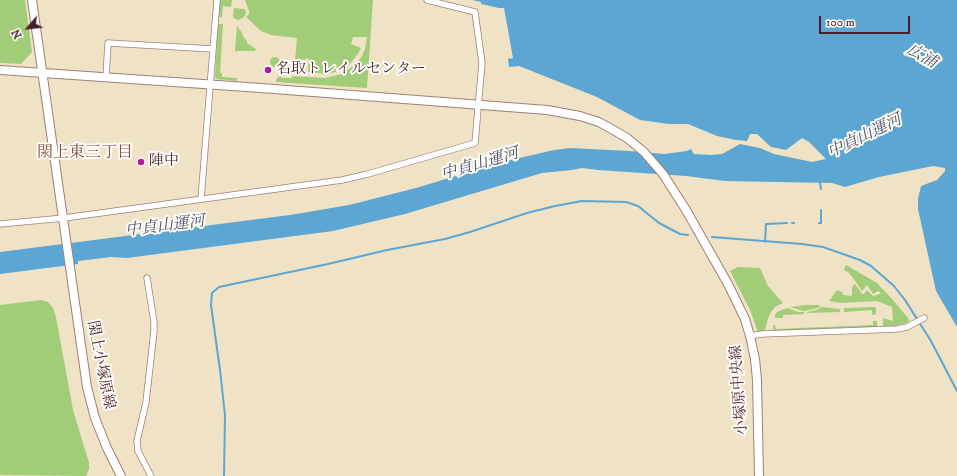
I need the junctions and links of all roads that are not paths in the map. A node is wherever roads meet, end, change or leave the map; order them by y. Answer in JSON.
{"nodes":[{"id":1,"x":32,"y":0,"type":"edge"},
{"id":2,"x":217,"y":0,"type":"edge"},
{"id":3,"x":427,"y":0,"type":"edge"},
{"id":4,"x":213,"y":49,"type":"junction"},
{"id":5,"x":0,"y":70,"type":"edge"},
{"id":6,"x":43,"y":74,"type":"junction"},
{"id":7,"x":106,"y":78,"type":"junction"},
{"id":8,"x":210,"y":85,"type":"junction"},
{"id":9,"x":478,"y":104,"type":"junction"},
{"id":10,"x":201,"y":199,"type":"junction"},
{"id":11,"x":64,"y":218,"type":"junction"},
{"id":12,"x":0,"y":224,"type":"edge"},
{"id":13,"x":147,"y":278,"type":"dead end"},
{"id":14,"x":923,"y":319,"type":"dead end"},
{"id":15,"x":750,"y":336,"type":"junction"},
{"id":16,"x":121,"y":476,"type":"edge"},
{"id":17,"x":151,"y":476,"type":"edge"},
{"id":18,"x":759,"y":476,"type":"edge"}],
"edges":[{"from":1,"to":6,"type":"street"},
{"from":2,"to":4,"type":"street"},
{"from":3,"to":9,"type":"street"},
{"from":4,"to":7,"type":"street"},
{"from":4,"to":8,"type":"street"},
{"from":5,"to":6,"type":"street"},
{"from":6,"to":7,"type":"street"},
{"from":6,"to":11,"type":"street"},
{"from":7,"to":8,"type":"street"},
{"from":8,"to":9,"type":"street"},
{"from":8,"to":10,"type":"street"},
{"from":9,"to":10,"type":"street"},
{"from":9,"to":15,"type":"street","name":"小塚原中央線"},
{"from":10,"to":11,"type":"street"},
{"from":11,"to":12,"type":"street"},
{"from":11,"to":16,"type":"street","name":"閖上小塚原線"},
{"from":13,"to":17,"type":"street"},
{"from":14,"to":15,"type":"street"},
{"from":15,"to":18,"type":"street","name":"小塚原中央線"}]}
